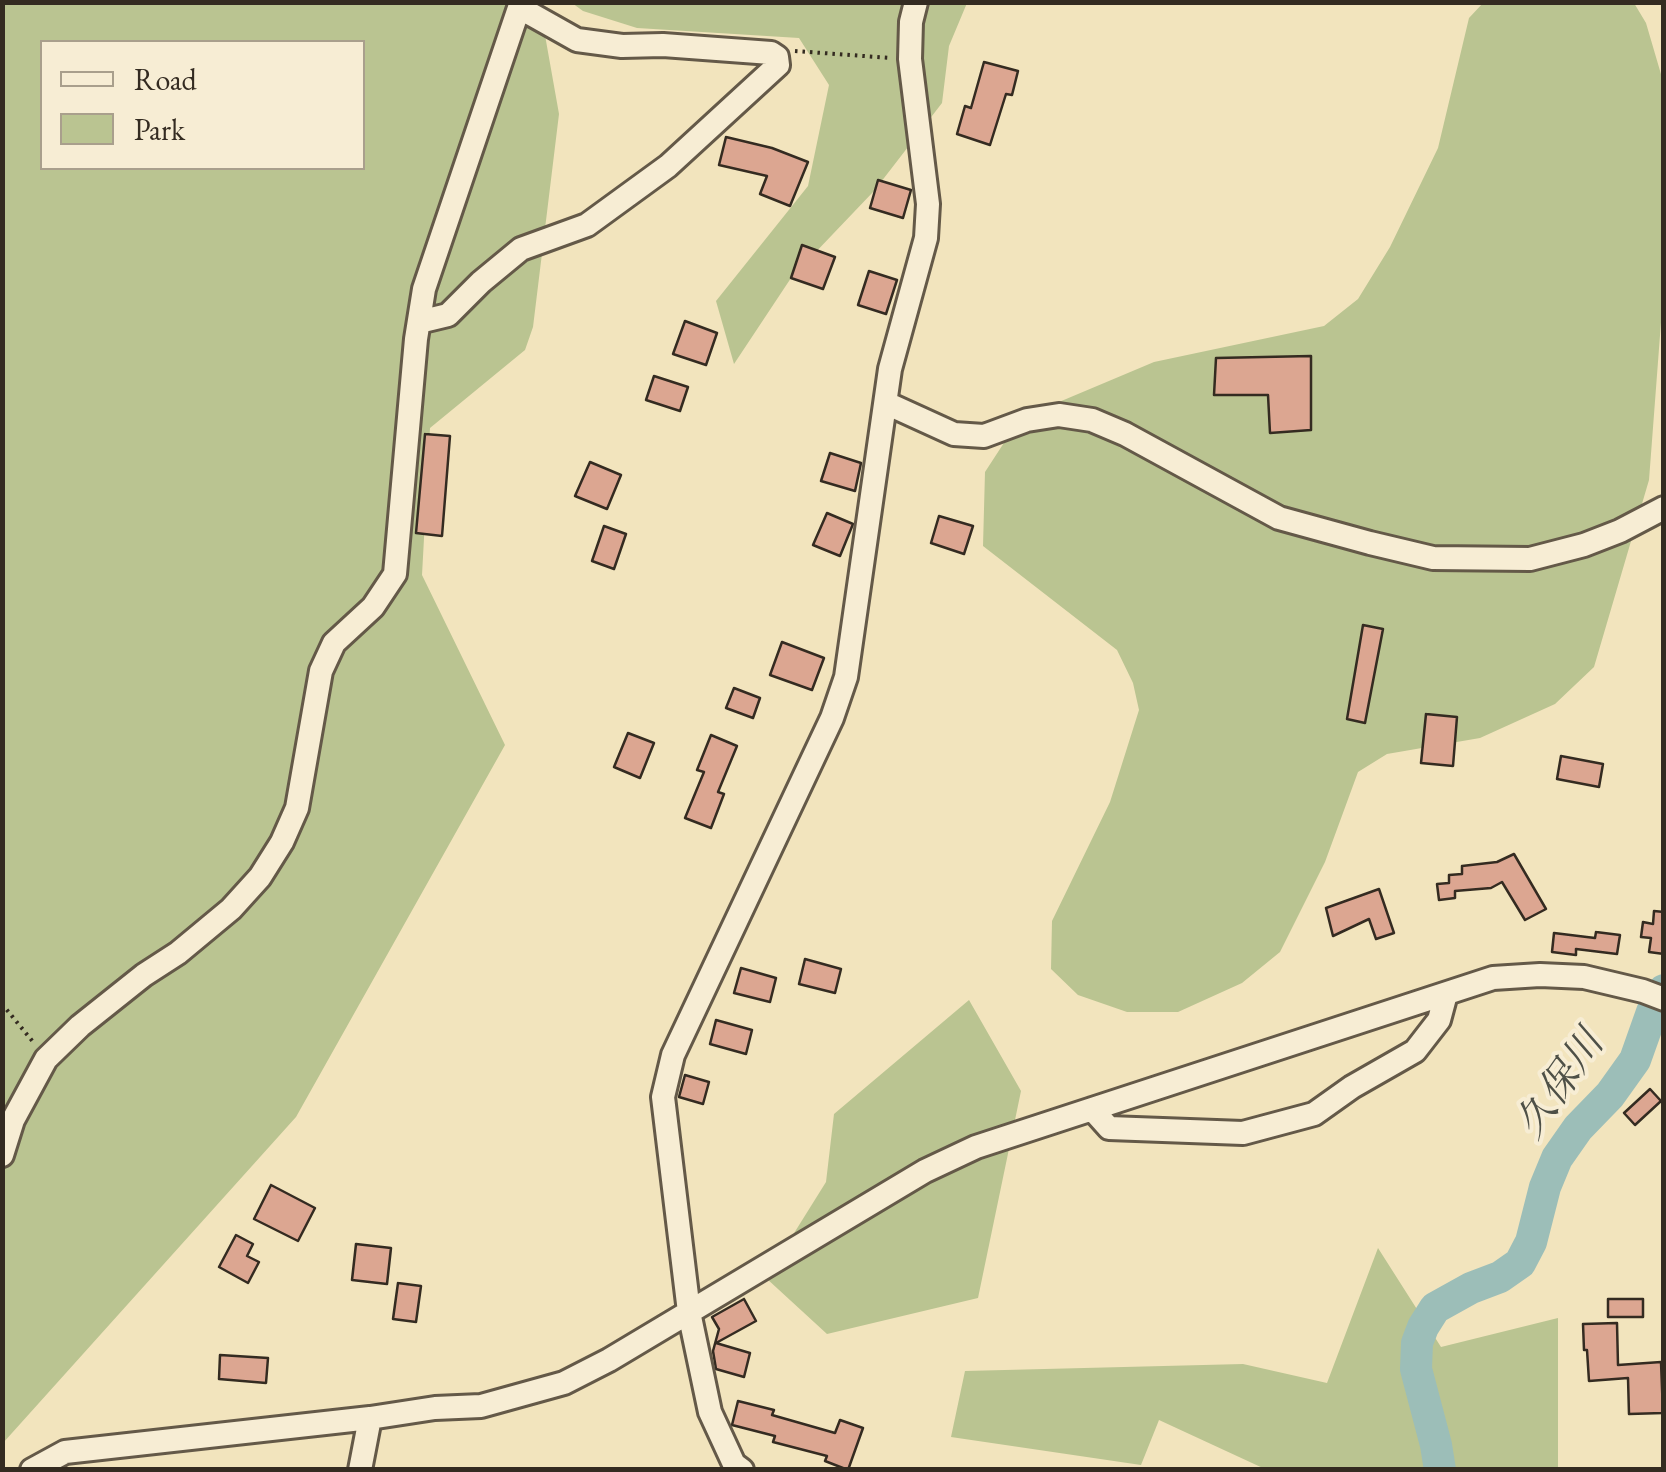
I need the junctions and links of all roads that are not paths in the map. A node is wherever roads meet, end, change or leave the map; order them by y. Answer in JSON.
{"nodes":[{"id":1,"x":916,"y":2,"type":"edge"},
{"id":2,"x":521,"y":5,"type":"edge"},
{"id":3,"x":418,"y":322,"type":"junction"},
{"id":4,"x":886,"y":404,"type":"junction"},
{"id":5,"x":1664,"y":508,"type":"edge"},
{"id":6,"x":1446,"y":994,"type":"junction"},
{"id":7,"x":1653,"y":995,"type":"edge"},
{"id":8,"x":1092,"y":1109,"type":"junction"},
{"id":9,"x":2,"y":1155,"type":"edge"},
{"id":10,"x":688,"y":1312,"type":"junction"},
{"id":11,"x":370,"y":1418,"type":"junction"},
{"id":12,"x":32,"y":1470,"type":"edge"},
{"id":13,"x":360,"y":1470,"type":"edge"},
{"id":14,"x":742,"y":1470,"type":"edge"}],
"edges":[{"from":1,"to":4,"type":"street"},
{"from":2,"to":3,"type":"street"},
{"from":2,"to":3,"type":"street"},
{"from":3,"to":9,"type":"street"},
{"from":4,"to":5,"type":"street"},
{"from":4,"to":10,"type":"street"},
{"from":6,"to":7,"type":"street"},
{"from":6,"to":8,"type":"street"},
{"from":6,"to":8,"type":"street"},
{"from":8,"to":10,"type":"street"},
{"from":10,"to":11,"type":"street"},
{"from":10,"to":14,"type":"street"},
{"from":11,"to":12,"type":"street"},
{"from":11,"to":13,"type":"street"}]}
